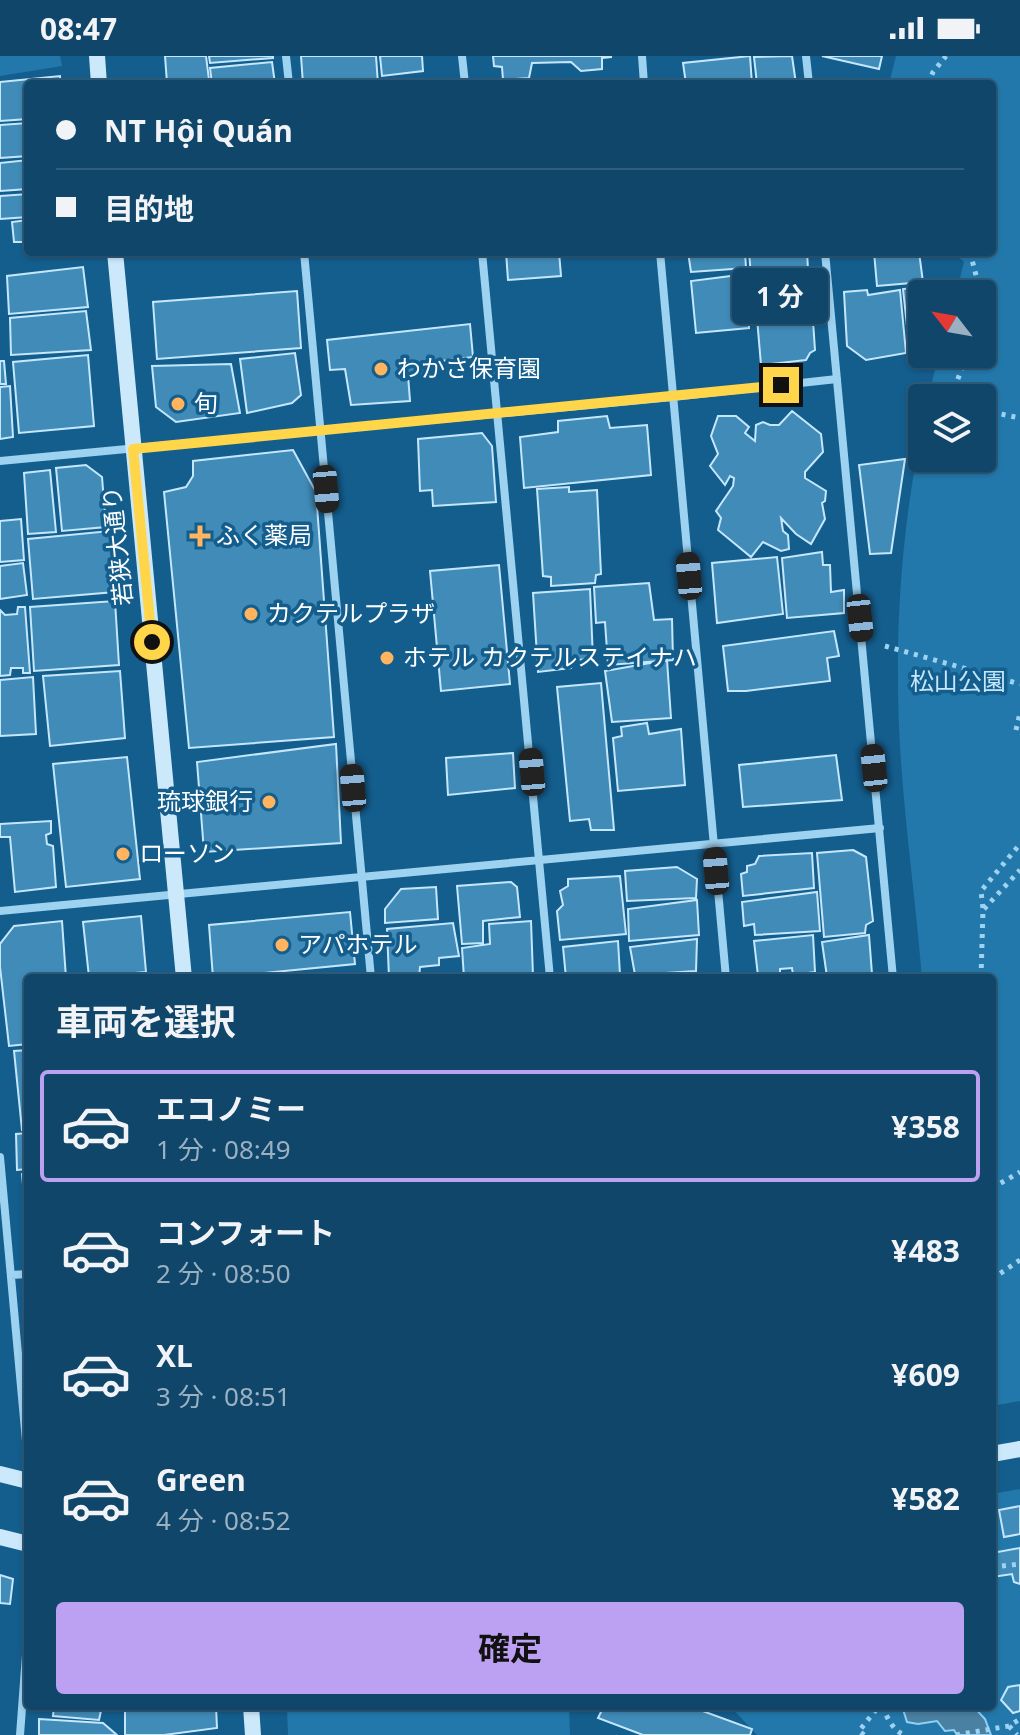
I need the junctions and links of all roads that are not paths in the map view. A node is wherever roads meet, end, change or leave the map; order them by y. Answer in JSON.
{"nodes":[{"id":1,"x":97,"y":56,"type":"edge"},
{"id":2,"x":286,"y":56,"type":"edge"},
{"id":3,"x":462,"y":56,"type":"edge"},
{"id":4,"x":642,"y":56,"type":"edge"},
{"id":5,"x":806,"y":56,"type":"edge"},
{"id":6,"x":99,"y":80,"type":"edge"},
{"id":7,"x":289,"y":80,"type":"edge"},
{"id":8,"x":465,"y":80,"type":"edge"},
{"id":9,"x":644,"y":80,"type":"edge"},
{"id":10,"x":809,"y":80,"type":"edge"},
{"id":11,"x":115,"y":256,"type":"edge"},
{"id":12,"x":304,"y":256,"type":"edge"},
{"id":13,"x":482,"y":256,"type":"edge"},
{"id":14,"x":660,"y":256,"type":"edge"},
{"id":15,"x":825,"y":256,"type":"edge"},
{"id":16,"x":837,"y":379,"type":"junction"},
{"id":17,"x":673,"y":397,"type":"junction"},
{"id":18,"x":498,"y":412,"type":"junction"},
{"id":19,"x":321,"y":429,"type":"junction"},
{"id":20,"x":133,"y":449,"type":"junction"},
{"id":21,"x":0,"y":461,"type":"edge"},
{"id":22,"x":880,"y":828,"type":"junction"},
{"id":23,"x":714,"y":845,"type":"junction"},
{"id":24,"x":541,"y":862,"type":"junction"},
{"id":25,"x":361,"y":878,"type":"junction"},
{"id":26,"x":176,"y":894,"type":"junction"},
{"id":27,"x":0,"y":911,"type":"edge"},
{"id":28,"x":184,"y":974,"type":"edge"},
{"id":29,"x":371,"y":974,"type":"edge"},
{"id":30,"x":550,"y":974,"type":"edge"},
{"id":31,"x":726,"y":974,"type":"edge"},
{"id":32,"x":893,"y":974,"type":"edge"},
{"id":33,"x":0,"y":1157,"type":"edge"},
{"id":34,"x":24,"y":1274,"type":"edge"},
{"id":35,"x":11,"y":1275,"type":"junction"},
{"id":36,"x":24,"y":1419,"type":"edge"},
{"id":37,"x":1020,"y":1449,"type":"edge"},
{"id":38,"x":996,"y":1453,"type":"edge"},
{"id":39,"x":0,"y":1474,"type":"edge"},
{"id":40,"x":24,"y":1480,"type":"edge"},
{"id":41,"x":0,"y":1537,"type":"edge"},
{"id":42,"x":24,"y":1543,"type":"edge"},
{"id":43,"x":24,"y":1682,"type":"edge"},
{"id":44,"x":251,"y":1710,"type":"edge"},
{"id":45,"x":20,"y":1735,"type":"edge"},
{"id":46,"x":253,"y":1735,"type":"edge"}],
"edges":[{"from":1,"to":6,"type":"main road"},
{"from":2,"to":7,"type":"street"},
{"from":3,"to":8,"type":"street"},
{"from":4,"to":9,"type":"street"},
{"from":5,"to":10,"type":"street"},
{"from":11,"to":20,"type":"main road","name":"若狭大通り"},
{"from":12,"to":19,"type":"street"},
{"from":13,"to":18,"type":"street"},
{"from":14,"to":17,"type":"street"},
{"from":15,"to":16,"type":"street"},
{"from":16,"to":17,"type":"street"},
{"from":16,"to":22,"type":"street"},
{"from":17,"to":18,"type":"street"},
{"from":17,"to":23,"type":"street"},
{"from":18,"to":19,"type":"street"},
{"from":18,"to":24,"type":"street"},
{"from":19,"to":20,"type":"street"},
{"from":19,"to":25,"type":"street"},
{"from":20,"to":21,"type":"street"},
{"from":20,"to":26,"type":"main road","name":"若狭大通り"},
{"from":22,"to":23,"type":"street"},
{"from":22,"to":32,"type":"street"},
{"from":23,"to":24,"type":"street"},
{"from":23,"to":31,"type":"street"},
{"from":24,"to":25,"type":"street"},
{"from":24,"to":30,"type":"street"},
{"from":25,"to":26,"type":"street"},
{"from":25,"to":29,"type":"street"},
{"from":26,"to":27,"type":"street"},
{"from":26,"to":28,"type":"main road","name":"若狭大通り"},
{"from":33,"to":35,"type":"street"},
{"from":34,"to":35,"type":"street"},
{"from":35,"to":36,"type":"street"},
{"from":37,"to":38,"type":"main road"},
{"from":39,"to":40,"type":"main road"},
{"from":41,"to":42,"type":"main road"},
{"from":43,"to":45,"type":"street"},
{"from":44,"to":46,"type":"main road"}]}
